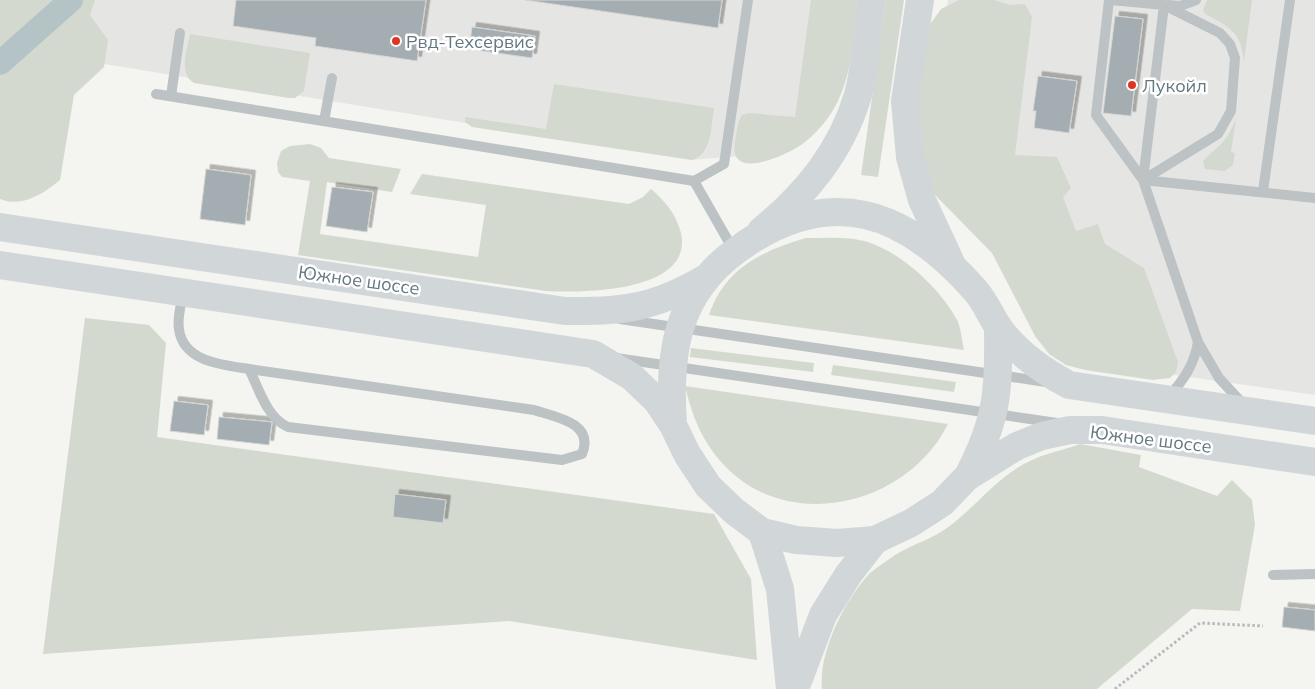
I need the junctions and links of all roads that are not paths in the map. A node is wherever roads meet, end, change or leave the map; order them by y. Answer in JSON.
{"nodes":[{"id":1,"x":748,"y":0,"type":"edge"},
{"id":2,"x":872,"y":0,"type":"edge"},
{"id":3,"x":920,"y":0,"type":"edge"},
{"id":4,"x":1110,"y":0,"type":"edge"},
{"id":5,"x":1196,"y":0,"type":"edge"},
{"id":6,"x":1290,"y":0,"type":"edge"},
{"id":7,"x":1148,"y":2,"type":"edge"},
{"id":8,"x":1164,"y":5,"type":"junction"},
{"id":9,"x":180,"y":33,"type":"dead end"},
{"id":10,"x":332,"y":78,"type":"dead end"},
{"id":11,"x":156,"y":94,"type":"dead end"},
{"id":12,"x":171,"y":96,"type":"junction"},
{"id":13,"x":324,"y":121,"type":"junction"},
{"id":14,"x":1143,"y":180,"type":"junction"},
{"id":15,"x":694,"y":181,"type":"junction"},
{"id":16,"x":1263,"y":191,"type":"junction"},
{"id":17,"x":1315,"y":198,"type":"edge"},
{"id":18,"x":0,"y":227,"type":"edge"},
{"id":19,"x":743,"y":246,"type":"junction"},
{"id":20,"x":951,"y":263,"type":"junction"},
{"id":21,"x":0,"y":265,"type":"edge"},
{"id":22,"x":711,"y":274,"type":"junction"},
{"id":23,"x":183,"y":292,"type":"junction"},
{"id":24,"x":565,"y":311,"type":"junction"},
{"id":25,"x":998,"y":326,"type":"junction"},
{"id":26,"x":678,"y":328,"type":"junction"},
{"id":27,"x":1198,"y":342,"type":"junction"},
{"id":28,"x":593,"y":354,"type":"junction"},
{"id":29,"x":672,"y":366,"type":"junction"},
{"id":30,"x":249,"y":369,"type":"junction"},
{"id":31,"x":999,"y":375,"type":"junction"},
{"id":32,"x":1069,"y":385,"type":"junction"},
{"id":33,"x":1166,"y":399,"type":"junction"},
{"id":34,"x":1250,"y":412,"type":"junction"},
{"id":35,"x":994,"y":414,"type":"junction"},
{"id":36,"x":1315,"y":421,"type":"edge"},
{"id":37,"x":673,"y":425,"type":"junction"},
{"id":38,"x":1102,"y":430,"type":"junction"},
{"id":39,"x":1315,"y":462,"type":"edge"},
{"id":40,"x":967,"y":478,"type":"junction"},
{"id":41,"x":762,"y":532,"type":"junction"},
{"id":42,"x":875,"y":540,"type":"junction"},
{"id":43,"x":1273,"y":574,"type":"dead end"},
{"id":44,"x":1315,"y":574,"type":"edge"},
{"id":45,"x":790,"y":689,"type":"edge"},
{"id":46,"x":795,"y":689,"type":"edge"}],
"edges":[{"from":1,"to":15,"type":"lane"},
{"from":2,"to":19,"type":"main road"},
{"from":3,"to":20,"type":"main road"},
{"from":4,"to":7,"type":"lane"},
{"from":4,"to":14,"type":"lane"},
{"from":5,"to":8,"type":"lane"},
{"from":6,"to":16,"type":"lane"},
{"from":7,"to":8,"type":"lane"},
{"from":8,"to":14,"type":"lane"},
{"from":8,"to":14,"type":"lane"},
{"from":9,"to":12,"type":"lane"},
{"from":10,"to":13,"type":"lane"},
{"from":11,"to":12,"type":"lane"},
{"from":12,"to":13,"type":"lane"},
{"from":13,"to":15,"type":"lane"},
{"from":14,"to":16,"type":"lane"},
{"from":14,"to":27,"type":"lane"},
{"from":15,"to":19,"type":"lane"},
{"from":16,"to":17,"type":"lane"},
{"from":18,"to":24,"type":"main road","name":"Южное шоссе"},
{"from":19,"to":20,"type":"main road","name":"Южное шоссе"},
{"from":19,"to":22,"type":"main road","name":"Южное шоссе"},
{"from":20,"to":25,"type":"main road","name":"Южное шоссе"},
{"from":21,"to":23,"type":"main road","name":"Южное шоссе"},
{"from":22,"to":24,"type":"main road","name":"Южное шоссе"},
{"from":22,"to":26,"type":"main road","name":"Южное шоссе"},
{"from":23,"to":28,"type":"main road","name":"Южное шоссе"},
{"from":23,"to":30,"type":"lane"},
{"from":24,"to":26,"type":"lane"},
{"from":25,"to":31,"type":"main road","name":"Южное шоссе"},
{"from":25,"to":32,"type":"main road","name":"Южное шоссе"},
{"from":26,"to":29,"type":"main road","name":"Южное шоссе"},
{"from":26,"to":31,"type":"lane"},
{"from":27,"to":33,"type":"lane"},
{"from":27,"to":34,"type":"lane"},
{"from":28,"to":29,"type":"lane"},
{"from":28,"to":37,"type":"main road","name":"Южное шоссе"},
{"from":29,"to":35,"type":"lane"},
{"from":29,"to":37,"type":"main road","name":"Южное шоссе"},
{"from":30,"to":30,"type":"lane"},
{"from":31,"to":32,"type":"lane"},
{"from":31,"to":35,"type":"main road","name":"Южное шоссе"},
{"from":32,"to":33,"type":"main road","name":"Южное шоссе"},
{"from":33,"to":34,"type":"main road","name":"Южное шоссе"},
{"from":34,"to":36,"type":"main road","name":"Южное шоссе"},
{"from":35,"to":38,"type":"lane"},
{"from":35,"to":40,"type":"main road","name":"Южное шоссе"},
{"from":37,"to":41,"type":"main road","name":"Южное шоссе"},
{"from":38,"to":39,"type":"main road","name":"Южное шоссе"},
{"from":38,"to":40,"type":"main road","name":"Южное шоссе"},
{"from":40,"to":42,"type":"main road","name":"Южное шоссе"},
{"from":41,"to":42,"type":"main road","name":"Южное шоссе"},
{"from":41,"to":45,"type":"main road"},
{"from":42,"to":46,"type":"main road"},
{"from":43,"to":44,"type":"lane"}]}
